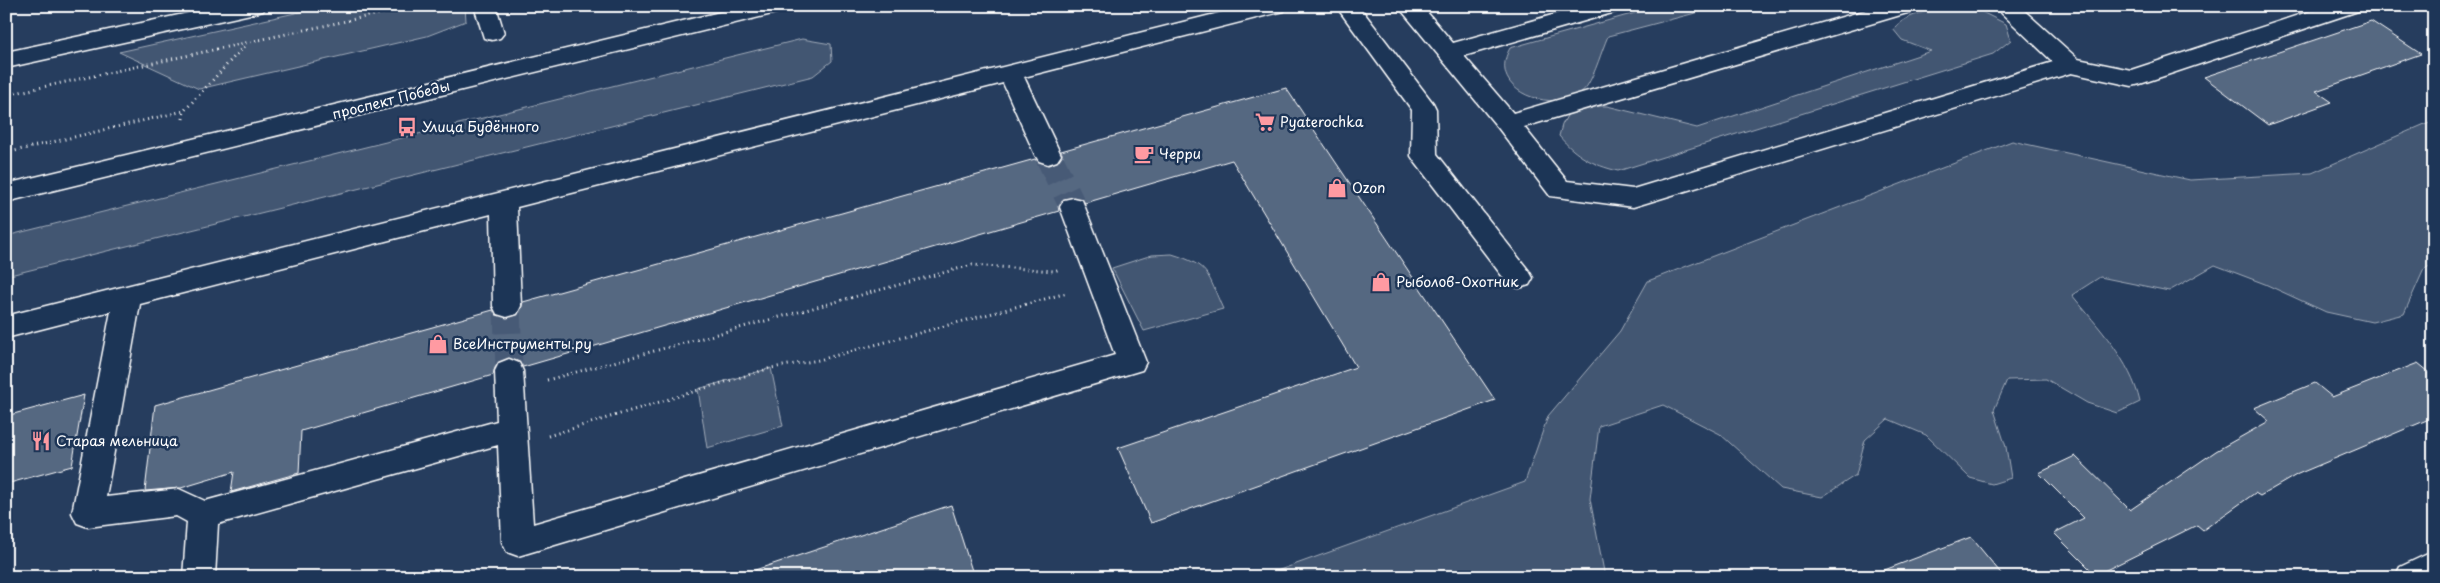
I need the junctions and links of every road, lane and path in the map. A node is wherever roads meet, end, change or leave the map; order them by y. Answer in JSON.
{"nodes":[{"id":1,"x":255,"y":6,"type":"edge"},
{"id":2,"x":415,"y":6,"type":"edge"},
{"id":3,"x":485,"y":6,"type":"edge"},
{"id":4,"x":776,"y":6,"type":"edge"},
{"id":5,"x":1276,"y":6,"type":"edge"},
{"id":6,"x":1347,"y":6,"type":"edge"},
{"id":7,"x":1409,"y":6,"type":"edge"},
{"id":8,"x":1610,"y":6,"type":"edge"},
{"id":9,"x":1906,"y":6,"type":"edge"},
{"id":10,"x":2005,"y":6,"type":"edge"},
{"id":11,"x":2350,"y":6,"type":"edge"},
{"id":12,"x":492,"y":33,"type":"dead end"},
{"id":13,"x":253,"y":36,"type":"dead end"},
{"id":14,"x":247,"y":43,"type":"junction"},
{"id":15,"x":1447,"y":53,"type":"junction"},
{"id":16,"x":6,"y":60,"type":"edge"},
{"id":17,"x":2070,"y":65,"type":"junction"},
{"id":18,"x":1011,"y":74,"type":"junction"},
{"id":19,"x":6,"y":95,"type":"edge"},
{"id":20,"x":184,"y":111,"type":"junction"},
{"id":21,"x":1508,"y":123,"type":"junction"},
{"id":22,"x":182,"y":151,"type":"junction"},
{"id":23,"x":6,"y":153,"type":"edge"},
{"id":24,"x":1048,"y":155,"type":"tunnel mouth"},
{"id":25,"x":6,"y":193,"type":"edge"},
{"id":26,"x":504,"y":202,"type":"junction"},
{"id":27,"x":1073,"y":207,"type":"tunnel mouth"},
{"id":28,"x":1097,"y":272,"type":"junction"},
{"id":29,"x":1519,"y":278,"type":"dead end"},
{"id":30,"x":128,"y":296,"type":"junction"},
{"id":31,"x":507,"y":306,"type":"tunnel mouth"},
{"id":32,"x":6,"y":327,"type":"edge"},
{"id":33,"x":510,"y":380,"type":"joint"},
{"id":34,"x":513,"y":438,"type":"junction"},
{"id":35,"x":203,"y":515,"type":"junction"},
{"id":36,"x":2434,"y":565,"type":"edge"},
{"id":37,"x":199,"y":577,"type":"edge"},
{"id":38,"x":2411,"y":577,"type":"edge"}],
"edges":[{"from":1,"to":16,"type":"main road"},
{"from":2,"to":14,"type":"path"},
{"from":3,"to":12,"type":"main road"},
{"from":4,"to":22,"type":"main road","name":"проспект Победы"},
{"from":5,"to":18,"type":"main road"},
{"from":6,"to":29,"type":"main road"},
{"from":7,"to":15,"type":"main road"},
{"from":8,"to":15,"type":"main road"},
{"from":9,"to":21,"type":"main road"},
{"from":10,"to":17,"type":"main road"},
{"from":11,"to":17,"type":"main road"},
{"from":13,"to":14,"type":"path"},
{"from":14,"to":19,"type":"path"},
{"from":14,"to":20,"type":"path"},
{"from":15,"to":21,"type":"main road"},
{"from":17,"to":21,"type":"main road"},
{"from":18,"to":24,"type":"main road"},
{"from":18,"to":26,"type":"main road"},
{"from":20,"to":22,"type":"path"},
{"from":20,"to":23,"type":"path"},
{"from":22,"to":25,"type":"main road","name":"проспект Победы"},
{"from":26,"to":30,"type":"main road"},
{"from":26,"to":31,"type":"main road"},
{"from":27,"to":28,"type":"main road"},
{"from":28,"to":33,"type":"path"},
{"from":28,"to":34,"type":"path"},
{"from":28,"to":34,"type":"main road"},
{"from":30,"to":32,"type":"main road"},
{"from":30,"to":35,"type":"main road"},
{"from":33,"to":34,"type":"main road"},
{"from":34,"to":35,"type":"main road"},
{"from":35,"to":37,"type":"main road"},
{"from":36,"to":38,"type":"main road"}]}
